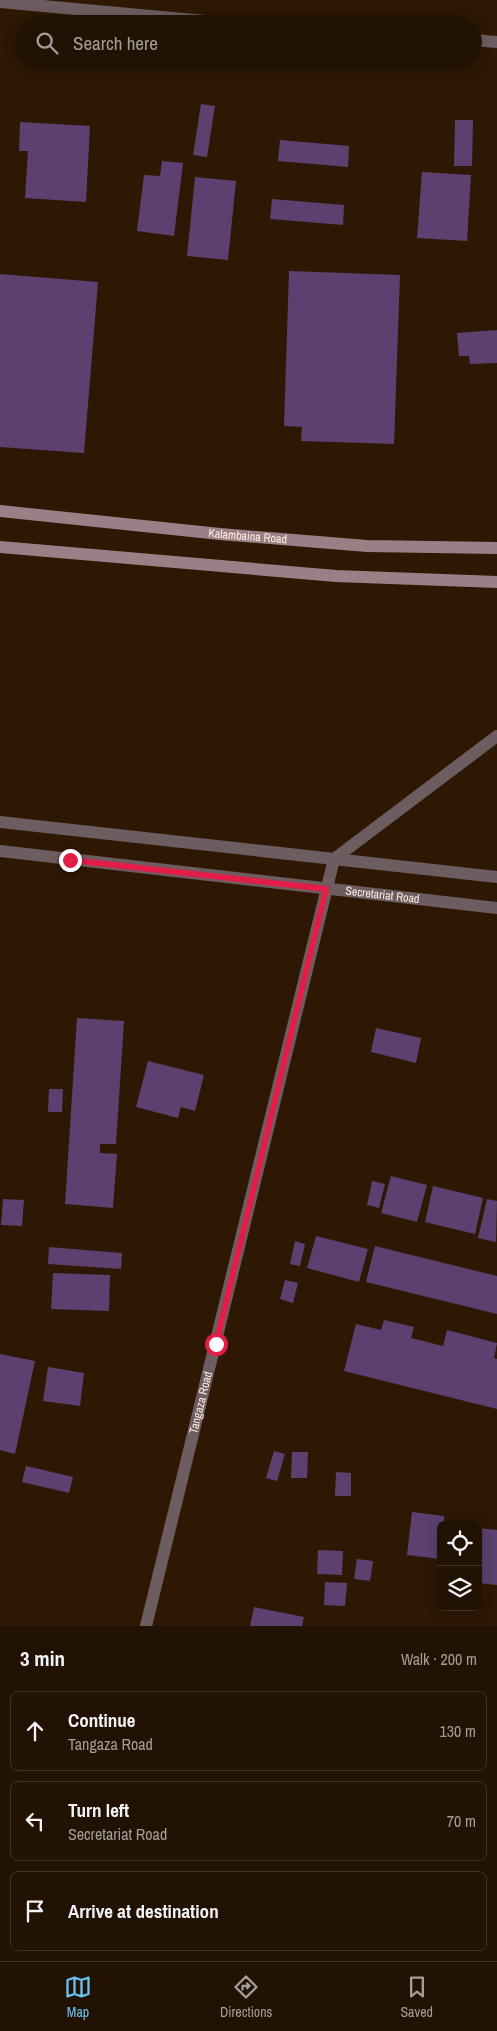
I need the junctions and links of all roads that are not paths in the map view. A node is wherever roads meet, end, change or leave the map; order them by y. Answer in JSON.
{"nodes":[{"id":1,"x":0,"y":2,"type":"edge"},
{"id":2,"x":140,"y":15,"type":"edge"},
{"id":3,"x":482,"y":41,"type":"edge"},
{"id":4,"x":497,"y":42,"type":"edge"},
{"id":5,"x":0,"y":512,"type":"edge"},
{"id":6,"x":0,"y":546,"type":"edge"},
{"id":7,"x":497,"y":548,"type":"edge"},
{"id":8,"x":497,"y":582,"type":"edge"},
{"id":9,"x":497,"y":736,"type":"edge"},
{"id":10,"x":0,"y":822,"type":"edge"},
{"id":11,"x":0,"y":851,"type":"edge"},
{"id":12,"x":334,"y":859,"type":"junction"},
{"id":13,"x":497,"y":877,"type":"edge"},
{"id":14,"x":326,"y":889,"type":"junction"},
{"id":15,"x":497,"y":908,"type":"edge"},
{"id":16,"x":146,"y":1626,"type":"edge"}],
"edges":[{"from":1,"to":2,"type":"street"},
{"from":3,"to":4,"type":"street"},
{"from":5,"to":7,"type":"main road","name":"Kalambaina Road"},
{"from":6,"to":8,"type":"main road"},
{"from":9,"to":12,"type":"street"},
{"from":10,"to":12,"type":"street"},
{"from":11,"to":14,"type":"street","name":"Secretariat Road"},
{"from":12,"to":13,"type":"street"},
{"from":12,"to":14,"type":"street","name":"Tangaza Road"},
{"from":14,"to":15,"type":"street","name":"Secretariat Road"},
{"from":14,"to":16,"type":"street","name":"Tangaza Road"}]}
